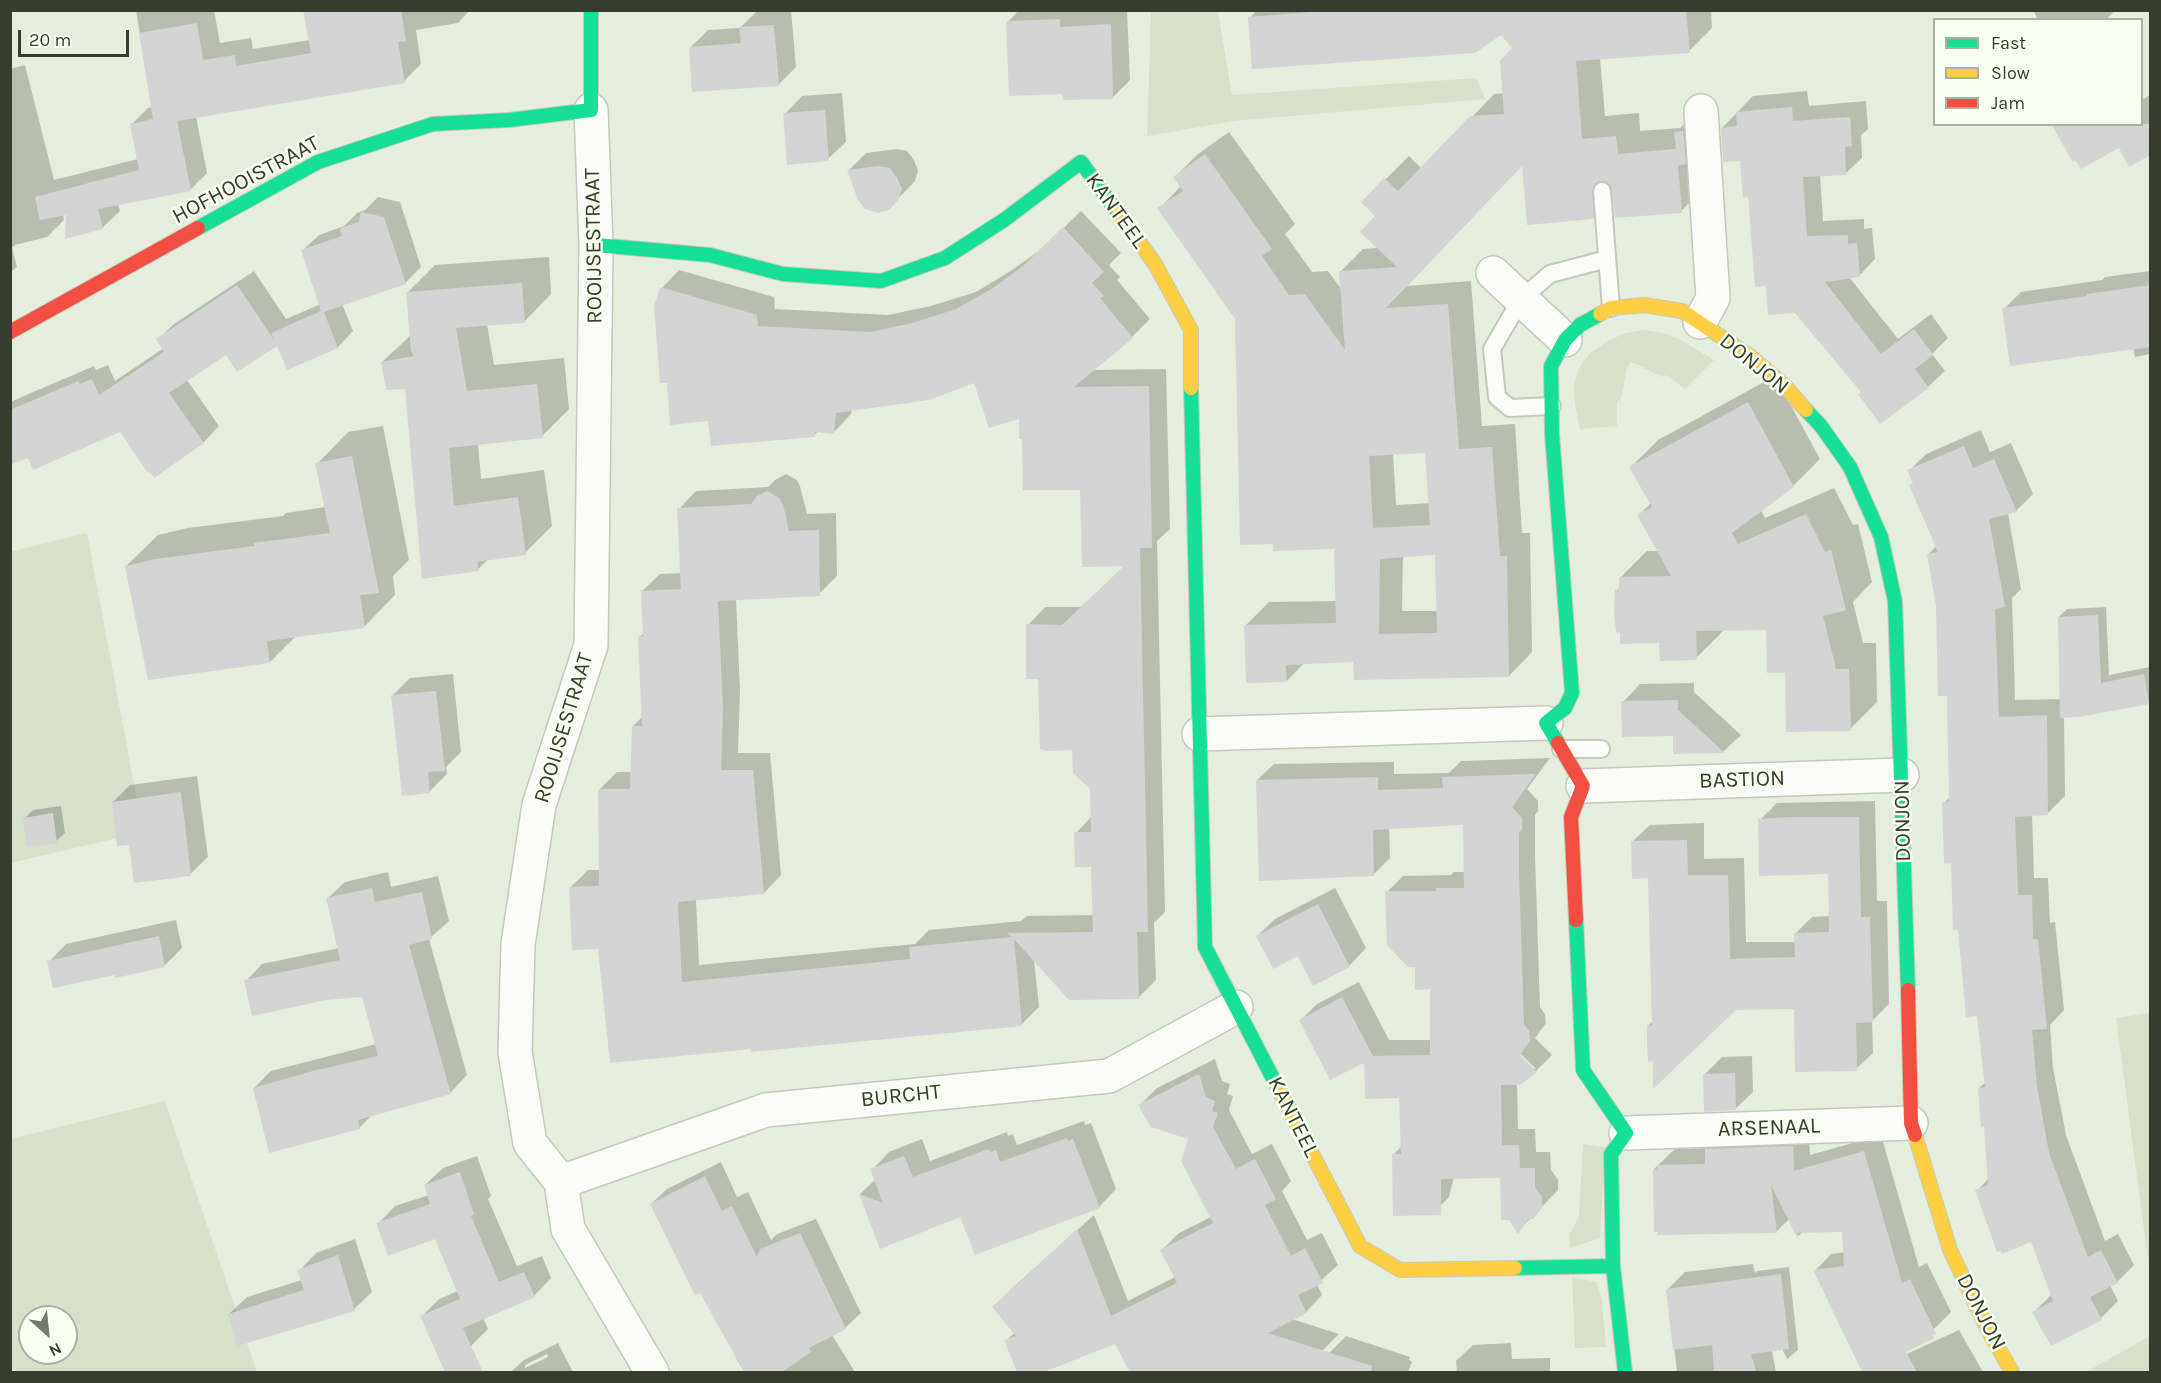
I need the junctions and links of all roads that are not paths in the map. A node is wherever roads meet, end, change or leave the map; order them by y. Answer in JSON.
{"nodes":[{"id":1,"x":591,"y":10,"type":"edge"},
{"id":2,"x":591,"y":110,"type":"junction"},
{"id":3,"x":1701,"y":111,"type":"dead end"},
{"id":4,"x":1602,"y":191,"type":"dead end"},
{"id":5,"x":596,"y":245,"type":"junction"},
{"id":6,"x":1607,"y":259,"type":"junction"},
{"id":7,"x":1493,"y":273,"type":"dead end"},
{"id":8,"x":1521,"y":299,"type":"junction"},
{"id":9,"x":1611,"y":308,"type":"junction"},
{"id":10,"x":1700,"y":322,"type":"junction"},
{"id":11,"x":10,"y":332,"type":"edge"},
{"id":12,"x":1565,"y":340,"type":"junction"},
{"id":13,"x":1552,"y":406,"type":"junction"},
{"id":14,"x":1199,"y":734,"type":"junction"},
{"id":15,"x":1554,"y":736,"type":"junction"},
{"id":16,"x":1601,"y":749,"type":"dead end"},
{"id":17,"x":1902,"y":775,"type":"junction"},
{"id":18,"x":1582,"y":786,"type":"junction"},
{"id":19,"x":1236,"y":1007,"type":"junction"},
{"id":20,"x":1911,"y":1123,"type":"junction"},
{"id":21,"x":1626,"y":1133,"type":"junction"},
{"id":22,"x":561,"y":1182,"type":"junction"},
{"id":23,"x":1613,"y":1266,"type":"junction"},
{"id":24,"x":652,"y":1372,"type":"edge"},
{"id":25,"x":1625,"y":1372,"type":"edge"},
{"id":26,"x":2012,"y":1372,"type":"edge"}],
"edges":[{"from":1,"to":2,"type":"street","name":"ROOIJSESTRAAT"},
{"from":2,"to":5,"type":"street","name":"ROOIJSESTRAAT"},
{"from":2,"to":11,"type":"street","name":"HOFHOOISTRAAT"},
{"from":3,"to":10,"type":"street","name":"DONJON"},
{"from":4,"to":6,"type":"lane"},
{"from":5,"to":14,"type":"street","name":"KANTEEL"},
{"from":5,"to":22,"type":"street","name":"ROOIJSESTRAAT"},
{"from":6,"to":8,"type":"lane"},
{"from":6,"to":9,"type":"lane"},
{"from":7,"to":8,"type":"street"},
{"from":8,"to":12,"type":"street"},
{"from":8,"to":13,"type":"lane"},
{"from":9,"to":10,"type":"street","name":"DONJON"},
{"from":9,"to":12,"type":"street","name":"DONJON"},
{"from":10,"to":17,"type":"street","name":"DONJON"},
{"from":12,"to":13,"type":"street","name":"DONJON"},
{"from":13,"to":15,"type":"street","name":"DONJON"},
{"from":14,"to":15,"type":"street"},
{"from":14,"to":19,"type":"street","name":"KANTEEL"},
{"from":15,"to":16,"type":"lane"},
{"from":15,"to":18,"type":"street"},
{"from":17,"to":18,"type":"street","name":"BASTION"},
{"from":17,"to":20,"type":"street","name":"DONJON"},
{"from":18,"to":21,"type":"street"},
{"from":19,"to":22,"type":"street","name":"BURCHT"},
{"from":19,"to":23,"type":"street","name":"KANTEEL"},
{"from":20,"to":21,"type":"street","name":"ARSENAAL"},
{"from":20,"to":26,"type":"street","name":"DONJON"},
{"from":21,"to":23,"type":"street"},
{"from":22,"to":24,"type":"street"},
{"from":23,"to":25,"type":"street"}]}
